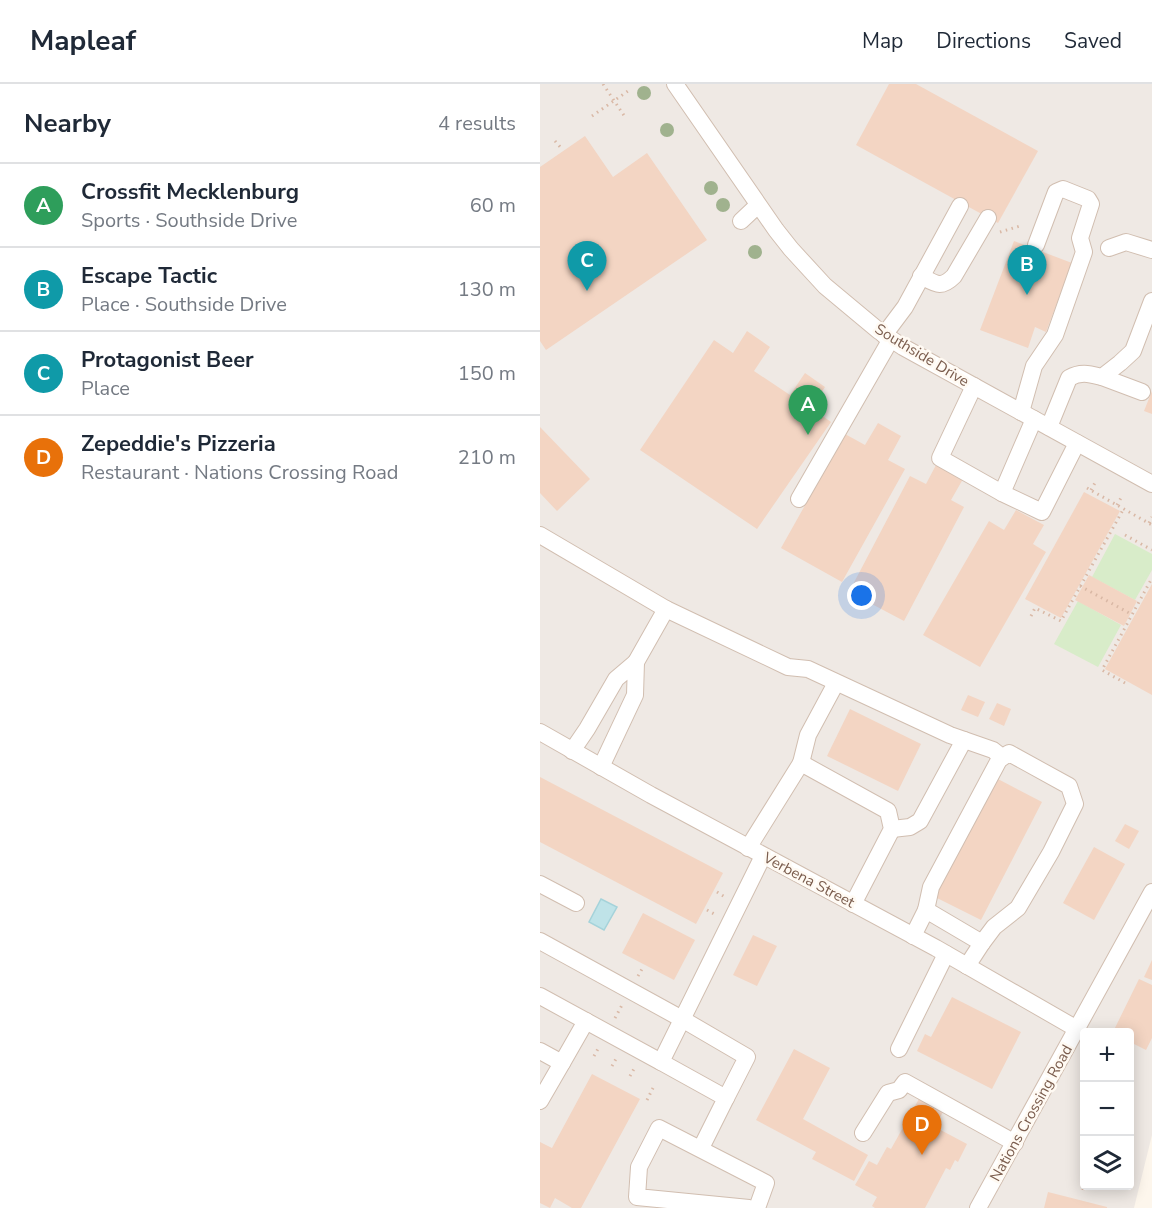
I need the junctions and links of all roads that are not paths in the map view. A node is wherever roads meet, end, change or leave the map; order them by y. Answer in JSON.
{"nodes":[{"id":1,"x":675,"y":84,"type":"edge"},
{"id":2,"x":758,"y":205,"type":"junction"},
{"id":3,"x":960,"y":206,"type":"dead end"},
{"id":4,"x":988,"y":218,"type":"dead end"},
{"id":5,"x":741,"y":221,"type":"dead end"},
{"id":6,"x":1036,"y":245,"type":"dead end"},
{"id":7,"x":1108,"y":248,"type":"dead end"},
{"id":8,"x":1152,"y":250,"type":"edge"},
{"id":9,"x":921,"y":276,"type":"junction"},
{"id":10,"x":1152,"y":301,"type":"edge"},
{"id":11,"x":888,"y":337,"type":"junction"},
{"id":12,"x":1102,"y":377,"type":"junction"},
{"id":13,"x":974,"y":386,"type":"junction"},
{"id":14,"x":1142,"y":392,"type":"dead end"},
{"id":15,"x":1035,"y":419,"type":"junction"},
{"id":16,"x":1077,"y":443,"type":"junction"},
{"id":17,"x":1152,"y":484,"type":"edge"},
{"id":18,"x":1002,"y":493,"type":"junction"},
{"id":19,"x":799,"y":499,"type":"dead end"},
{"id":20,"x":540,"y":535,"type":"edge"},
{"id":21,"x":666,"y":609,"type":"junction"},
{"id":22,"x":636,"y":662,"type":"junction"},
{"id":23,"x":836,"y":683,"type":"junction"},
{"id":24,"x":540,"y":732,"type":"edge"},
{"id":25,"x":964,"y":740,"type":"junction"},
{"id":26,"x":572,"y":751,"type":"junction"},
{"id":27,"x":1002,"y":758,"type":"junction"},
{"id":28,"x":801,"y":763,"type":"junction"},
{"id":29,"x":601,"y":767,"type":"junction"},
{"id":30,"x":892,"y":829,"type":"junction"},
{"id":31,"x":756,"y":852,"type":"junction"},
{"id":32,"x":540,"y":884,"type":"edge"},
{"id":33,"x":1152,"y":892,"type":"edge"},
{"id":34,"x":576,"y":903,"type":"dead end"},
{"id":35,"x":853,"y":904,"type":"junction"},
{"id":36,"x":926,"y":910,"type":"junction"},
{"id":37,"x":913,"y":936,"type":"junction"},
{"id":38,"x":540,"y":941,"type":"edge"},
{"id":39,"x":982,"y":944,"type":"junction"},
{"id":40,"x":946,"y":954,"type":"junction"},
{"id":41,"x":967,"y":966,"type":"junction"},
{"id":42,"x":540,"y":996,"type":"edge"},
{"id":43,"x":682,"y":1019,"type":"junction"},
{"id":44,"x":586,"y":1021,"type":"junction"},
{"id":45,"x":1077,"y":1029,"type":"junction"},
{"id":46,"x":899,"y":1049,"type":"dead end"},
{"id":47,"x":540,"y":1051,"type":"edge"},
{"id":48,"x":661,"y":1062,"type":"junction"},
{"id":49,"x":562,"y":1063,"type":"junction"},
{"id":50,"x":726,"y":1098,"type":"junction"},
{"id":51,"x":540,"y":1101,"type":"edge"},
{"id":52,"x":863,"y":1133,"type":"dead end"},
{"id":53,"x":1015,"y":1143,"type":"junction"},
{"id":54,"x":701,"y":1148,"type":"junction"},
{"id":55,"x":749,"y":1208,"type":"edge"},
{"id":56,"x":757,"y":1208,"type":"edge"},
{"id":57,"x":978,"y":1208,"type":"edge"}],
"edges":[{"from":1,"to":2,"type":"street","name":"Southside Drive"},
{"from":2,"to":5,"type":"street"},
{"from":2,"to":11,"type":"street","name":"Southside Drive"},
{"from":3,"to":9,"type":"street"},
{"from":4,"to":9,"type":"street"},
{"from":6,"to":15,"type":"street"},
{"from":7,"to":8,"type":"street"},
{"from":9,"to":11,"type":"street"},
{"from":10,"to":12,"type":"street"},
{"from":11,"to":13,"type":"street","name":"Southside Drive"},
{"from":11,"to":19,"type":"street"},
{"from":12,"to":14,"type":"street"},
{"from":12,"to":15,"type":"street"},
{"from":13,"to":15,"type":"street","name":"Southside Drive"},
{"from":13,"to":18,"type":"street"},
{"from":15,"to":16,"type":"street","name":"Southside Drive"},
{"from":15,"to":18,"type":"street"},
{"from":16,"to":17,"type":"street","name":"Southside Drive"},
{"from":16,"to":18,"type":"street"},
{"from":20,"to":21,"type":"street"},
{"from":21,"to":22,"type":"street"},
{"from":21,"to":23,"type":"street"},
{"from":22,"to":26,"type":"street"},
{"from":22,"to":29,"type":"street"},
{"from":23,"to":25,"type":"street"},
{"from":23,"to":28,"type":"street"},
{"from":24,"to":26,"type":"street","name":"Verbena Street"},
{"from":25,"to":27,"type":"street"},
{"from":25,"to":30,"type":"street"},
{"from":26,"to":29,"type":"street","name":"Verbena Street"},
{"from":27,"to":36,"type":"street"},
{"from":27,"to":39,"type":"street"},
{"from":28,"to":30,"type":"street"},
{"from":28,"to":31,"type":"street"},
{"from":29,"to":31,"type":"street","name":"Verbena Street"},
{"from":30,"to":35,"type":"street"},
{"from":31,"to":35,"type":"street","name":"Verbena Street"},
{"from":31,"to":43,"type":"street"},
{"from":32,"to":34,"type":"street"},
{"from":33,"to":45,"type":"street","name":"Nations Crossing Road"},
{"from":35,"to":37,"type":"street","name":"Verbena Street"},
{"from":36,"to":37,"type":"street"},
{"from":36,"to":39,"type":"street"},
{"from":37,"to":40,"type":"street","name":"Verbena Street"},
{"from":38,"to":43,"type":"street"},
{"from":39,"to":41,"type":"street"},
{"from":40,"to":41,"type":"street","name":"Verbena Street"},
{"from":40,"to":46,"type":"street"},
{"from":41,"to":45,"type":"street","name":"Verbena Street"},
{"from":42,"to":44,"type":"street"},
{"from":43,"to":48,"type":"street"},
{"from":43,"to":50,"type":"street"},
{"from":44,"to":48,"type":"street"},
{"from":44,"to":49,"type":"street"},
{"from":45,"to":53,"type":"street","name":"Nations Crossing Road"},
{"from":47,"to":49,"type":"street"},
{"from":48,"to":50,"type":"street"},
{"from":49,"to":51,"type":"street"},
{"from":50,"to":54,"type":"street"},
{"from":52,"to":53,"type":"street"},
{"from":53,"to":57,"type":"street","name":"Nations Crossing Road"},
{"from":54,"to":55,"type":"street"},
{"from":54,"to":56,"type":"street"}]}
